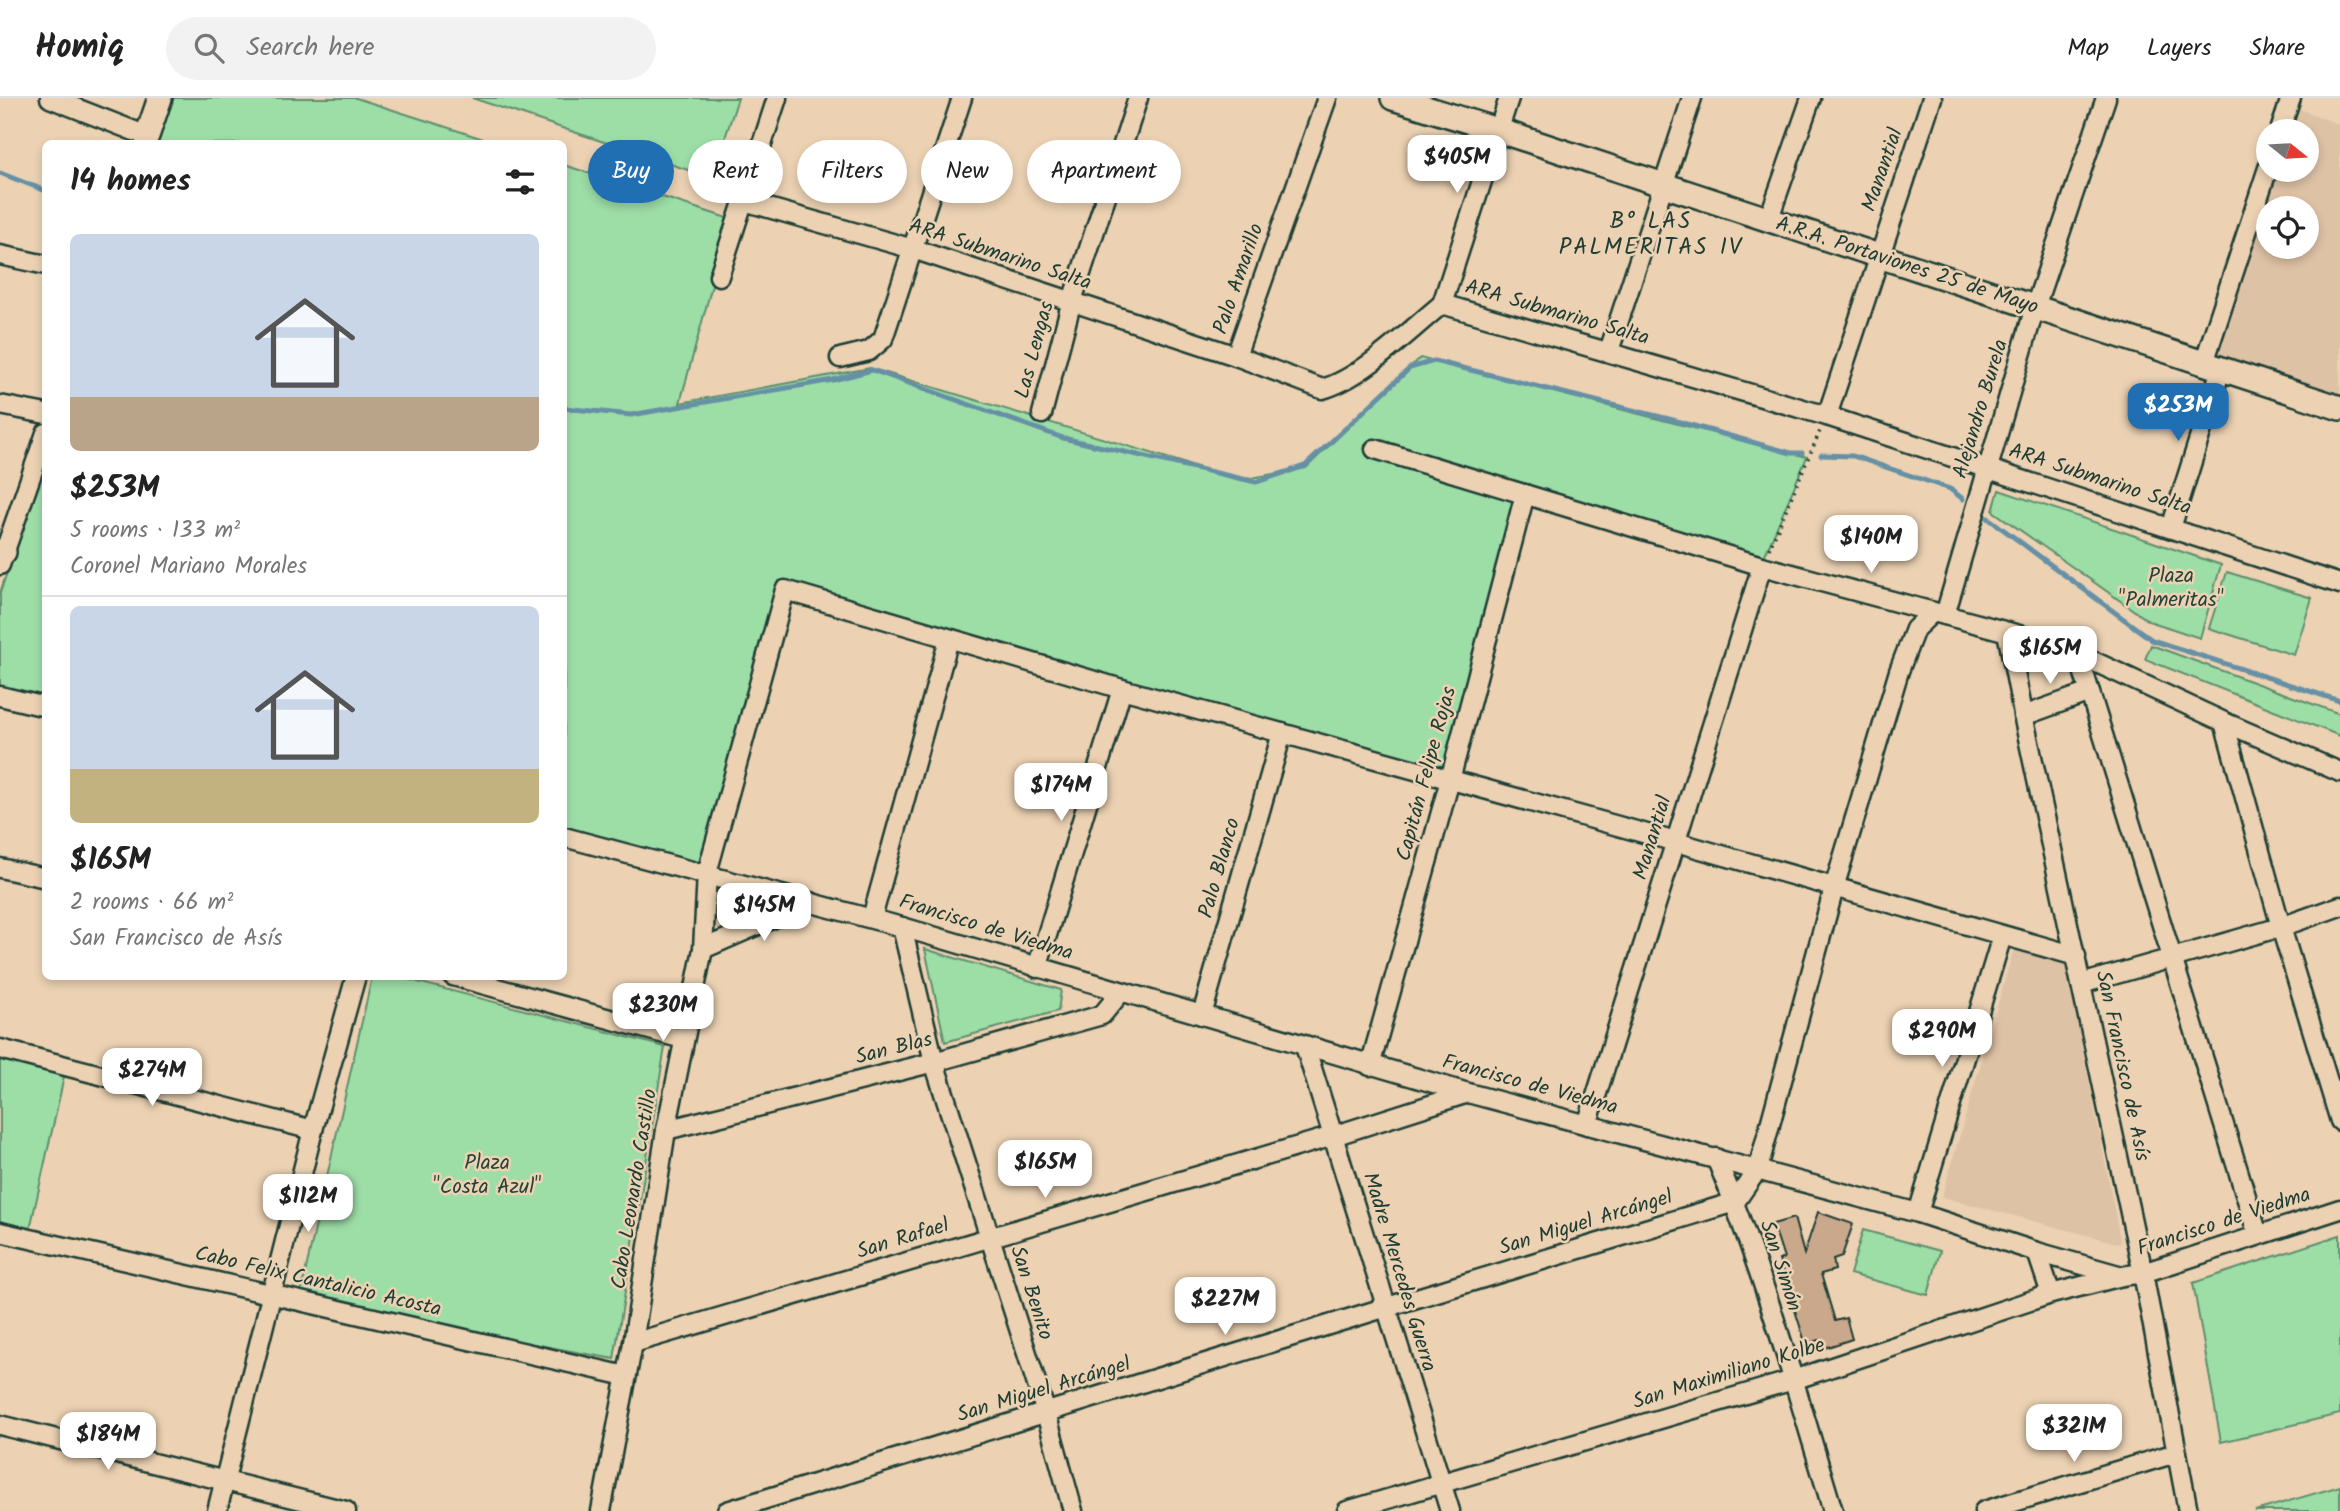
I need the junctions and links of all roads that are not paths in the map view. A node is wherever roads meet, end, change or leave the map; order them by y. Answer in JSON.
{"nodes":[{"id":1,"x":50,"y":98,"type":"edge"},
{"id":2,"x":160,"y":98,"type":"edge"},
{"id":3,"x":777,"y":98,"type":"edge"},
{"id":4,"x":962,"y":98,"type":"edge"},
{"id":5,"x":1138,"y":98,"type":"edge"},
{"id":6,"x":1327,"y":98,"type":"edge"},
{"id":7,"x":1393,"y":98,"type":"edge"},
{"id":8,"x":1509,"y":98,"type":"edge"},
{"id":9,"x":1692,"y":98,"type":"edge"},
{"id":10,"x":1811,"y":98,"type":"edge"},
{"id":11,"x":1931,"y":98,"type":"edge"},
{"id":12,"x":2106,"y":98,"type":"edge"},
{"id":13,"x":2291,"y":98,"type":"edge"},
{"id":14,"x":2284,"y":119,"type":"edge"},
{"id":15,"x":1497,"y":130,"type":"junction"},
{"id":16,"x":146,"y":140,"type":"edge"},
{"id":17,"x":764,"y":140,"type":"edge"},
{"id":18,"x":2264,"y":182,"type":"edge"},
{"id":19,"x":1662,"y":186,"type":"junction"},
{"id":20,"x":743,"y":203,"type":"edge"},
{"id":21,"x":751,"y":203,"type":"edge"},
{"id":22,"x":1768,"y":221,"type":"junction"},
{"id":23,"x":913,"y":249,"type":"junction"},
{"id":24,"x":0,"y":255,"type":"edge"},
{"id":25,"x":1878,"y":255,"type":"junction"},
{"id":26,"x":42,"y":264,"type":"edge"},
{"id":27,"x":719,"y":276,"type":"dead end"},
{"id":28,"x":1071,"y":303,"type":"junction"},
{"id":29,"x":1442,"y":304,"type":"junction"},
{"id":30,"x":2035,"y":307,"type":"junction"},
{"id":31,"x":1609,"y":351,"type":"junction"},
{"id":32,"x":1236,"y":356,"type":"junction"},
{"id":33,"x":840,"y":358,"type":"dead end"},
{"id":34,"x":2212,"y":366,"type":"junction"},
{"id":35,"x":0,"y":405,"type":"edge"},
{"id":36,"x":2340,"y":408,"type":"edge"},
{"id":37,"x":42,"y":413,"type":"edge"},
{"id":38,"x":1041,"y":414,"type":"dead end"},
{"id":39,"x":1826,"y":416,"type":"junction"},
{"id":40,"x":42,"y":444,"type":"edge"},
{"id":41,"x":1375,"y":449,"type":"dead end"},
{"id":42,"x":1987,"y":467,"type":"junction"},
{"id":43,"x":1525,"y":494,"type":"junction"},
{"id":44,"x":2171,"y":528,"type":"junction"},
{"id":45,"x":1,"y":556,"type":"edge"},
{"id":46,"x":1762,"y":566,"type":"junction"},
{"id":47,"x":2340,"y":584,"type":"edge"},
{"id":48,"x":1939,"y":613,"type":"junction"},
{"id":49,"x":2007,"y":632,"type":"junction"},
{"id":50,"x":949,"y":639,"type":"junction"},
{"id":51,"x":2078,"y":654,"type":"junction"},
{"id":52,"x":1122,"y":689,"type":"junction"},
{"id":53,"x":2090,"y":692,"type":"junction"},
{"id":54,"x":0,"y":696,"type":"edge"},
{"id":55,"x":42,"y":706,"type":"edge"},
{"id":56,"x":2023,"y":716,"type":"junction"},
{"id":57,"x":2224,"y":722,"type":"junction"},
{"id":58,"x":1282,"y":733,"type":"junction"},
{"id":59,"x":2340,"y":772,"type":"edge"},
{"id":60,"x":1450,"y":780,"type":"junction"},
{"id":61,"x":567,"y":838,"type":"edge"},
{"id":62,"x":1676,"y":842,"type":"junction"},
{"id":63,"x":0,"y":868,"type":"edge"},
{"id":64,"x":707,"y":873,"type":"junction"},
{"id":65,"x":42,"y":877,"type":"edge"},
{"id":66,"x":1834,"y":888,"type":"junction"},
{"id":67,"x":811,"y":902,"type":"junction"},
{"id":68,"x":2340,"y":906,"type":"edge"},
{"id":69,"x":872,"y":918,"type":"junction"},
{"id":70,"x":902,"y":926,"type":"junction"},
{"id":71,"x":2281,"y":927,"type":"junction"},
{"id":72,"x":2002,"y":936,"type":"junction"},
{"id":73,"x":703,"y":949,"type":"junction"},
{"id":74,"x":2076,"y":956,"type":"junction"},
{"id":75,"x":2172,"y":957,"type":"junction"},
{"id":76,"x":1037,"y":968,"type":"junction"},
{"id":77,"x":355,"y":980,"type":"edge"},
{"id":78,"x":468,"y":980,"type":"edge"},
{"id":79,"x":2081,"y":984,"type":"junction"},
{"id":80,"x":1121,"y":992,"type":"junction"},
{"id":81,"x":1202,"y":1015,"type":"junction"},
{"id":82,"x":683,"y":1039,"type":"junction"},
{"id":83,"x":1305,"y":1046,"type":"junction"},
{"id":84,"x":0,"y":1049,"type":"edge"},
{"id":85,"x":934,"y":1062,"type":"junction"},
{"id":86,"x":1370,"y":1066,"type":"junction"},
{"id":87,"x":1468,"y":1093,"type":"junction"},
{"id":88,"x":2340,"y":1121,"type":"edge"},
{"id":89,"x":1587,"y":1125,"type":"junction"},
{"id":90,"x":313,"y":1130,"type":"junction"},
{"id":91,"x":666,"y":1130,"type":"junction"},
{"id":92,"x":1333,"y":1136,"type":"junction"},
{"id":93,"x":1716,"y":1158,"type":"junction"},
{"id":94,"x":1758,"y":1169,"type":"junction"},
{"id":95,"x":1735,"y":1202,"type":"junction"},
{"id":96,"x":2340,"y":1209,"type":"edge"},
{"id":97,"x":1919,"y":1213,"type":"junction"},
{"id":98,"x":0,"y":1232,"type":"edge"},
{"id":99,"x":2258,"y":1235,"type":"junction"},
{"id":100,"x":989,"y":1237,"type":"junction"},
{"id":101,"x":2037,"y":1252,"type":"junction"},
{"id":102,"x":2143,"y":1273,"type":"junction"},
{"id":103,"x":2122,"y":1276,"type":"junction"},
{"id":104,"x":273,"y":1294,"type":"junction"},
{"id":105,"x":2051,"y":1294,"type":"junction"},
{"id":106,"x":1387,"y":1307,"type":"junction"},
{"id":107,"x":633,"y":1343,"type":"junction"},
{"id":108,"x":626,"y":1376,"type":"junction"},
{"id":109,"x":1793,"y":1380,"type":"junction"},
{"id":110,"x":1046,"y":1413,"type":"junction"},
{"id":111,"x":0,"y":1425,"type":"edge"},
{"id":112,"x":2176,"y":1453,"type":"junction"},
{"id":113,"x":225,"y":1482,"type":"junction"},
{"id":114,"x":1441,"y":1482,"type":"junction"},
{"id":115,"x":217,"y":1511,"type":"edge"},
{"id":116,"x":346,"y":1511,"type":"edge"},
{"id":117,"x":601,"y":1511,"type":"edge"},
{"id":118,"x":727,"y":1511,"type":"edge"},
{"id":119,"x":1073,"y":1511,"type":"edge"},
{"id":120,"x":1347,"y":1511,"type":"edge"},
{"id":121,"x":1450,"y":1511,"type":"edge"},
{"id":122,"x":1833,"y":1511,"type":"edge"},
{"id":123,"x":1984,"y":1511,"type":"edge"},
{"id":124,"x":2188,"y":1511,"type":"edge"}],
"edges":[{"from":1,"to":16,"type":"street"},
{"from":2,"to":16,"type":"street"},
{"from":3,"to":17,"type":"street"},
{"from":4,"to":23,"type":"street"},
{"from":5,"to":28,"type":"street","name":"Las Lengas"},
{"from":6,"to":32,"type":"street","name":"Palo Amarillo"},
{"from":7,"to":15,"type":"street","name":"A.R.A. Portaviones 25 de Mayo"},
{"from":8,"to":15,"type":"street"},
{"from":9,"to":19,"type":"street"},
{"from":10,"to":22,"type":"street"},
{"from":11,"to":25,"type":"street","name":"Manantial"},
{"from":12,"to":30,"type":"street","name":"Alejandro Burela"},
{"from":13,"to":14,"type":"street"},
{"from":15,"to":19,"type":"street","name":"A.R.A. Portaviones 25 de Mayo"},
{"from":15,"to":29,"type":"street"},
{"from":18,"to":34,"type":"street"},
{"from":19,"to":22,"type":"street","name":"A.R.A. Portaviones 25 de Mayo"},
{"from":19,"to":31,"type":"street"},
{"from":20,"to":27,"type":"street"},
{"from":21,"to":23,"type":"street","name":"ARA Submarino Salta"},
{"from":22,"to":25,"type":"street","name":"A.R.A. Portaviones 25 de Mayo"},
{"from":23,"to":28,"type":"street","name":"ARA Submarino Salta"},
{"from":23,"to":33,"type":"street"},
{"from":24,"to":26,"type":"street"},
{"from":25,"to":30,"type":"street","name":"A.R.A. Portaviones 25 de Mayo"},
{"from":25,"to":39,"type":"street","name":"Manantial"},
{"from":28,"to":32,"type":"street","name":"ARA Submarino Salta"},
{"from":28,"to":38,"type":"street","name":"Las Lengas"},
{"from":29,"to":31,"type":"street","name":"ARA Submarino Salta"},
{"from":29,"to":32,"type":"street","name":"ARA Submarino Salta"},
{"from":30,"to":34,"type":"street","name":"A.R.A. Portaviones 25 de Mayo"},
{"from":30,"to":42,"type":"street","name":"Alejandro Burela"},
{"from":31,"to":39,"type":"street","name":"ARA Submarino Salta"},
{"from":34,"to":36,"type":"street","name":"A.R.A. Portaviones 25 de Mayo"},
{"from":34,"to":44,"type":"street"},
{"from":35,"to":37,"type":"street"},
{"from":39,"to":42,"type":"street","name":"ARA Submarino Salta"},
{"from":40,"to":45,"type":"street"},
{"from":41,"to":43,"type":"street"},
{"from":42,"to":44,"type":"street","name":"ARA Submarino Salta"},
{"from":42,"to":48,"type":"street","name":"Alejandro Burela"},
{"from":43,"to":46,"type":"street"},
{"from":43,"to":60,"type":"street","name":"Capitán Felipe Rojas"},
{"from":44,"to":47,"type":"street","name":"ARA Submarino Salta"},
{"from":46,"to":48,"type":"street"},
{"from":46,"to":62,"type":"street","name":"Manantial"},
{"from":48,"to":49,"type":"street"},
{"from":48,"to":66,"type":"street"},
{"from":49,"to":51,"type":"street"},
{"from":49,"to":56,"type":"street","name":"San Francisco de Asís"},
{"from":50,"to":52,"type":"street"},
{"from":50,"to":64,"type":"street","name":"Cabo Leonardo Castillo"},
{"from":50,"to":69,"type":"street"},
{"from":51,"to":53,"type":"street"},
{"from":51,"to":57,"type":"street"},
{"from":52,"to":58,"type":"street"},
{"from":52,"to":76,"type":"street"},
{"from":53,"to":56,"type":"street"},
{"from":53,"to":75,"type":"street"},
{"from":54,"to":55,"type":"street"},
{"from":56,"to":74,"type":"street","name":"San Francisco de Asís"},
{"from":57,"to":59,"type":"street"},
{"from":57,"to":71,"type":"street"},
{"from":58,"to":60,"type":"street"},
{"from":58,"to":81,"type":"street","name":"Palo Blanco"},
{"from":60,"to":62,"type":"street"},
{"from":60,"to":86,"type":"street","name":"Capitán Felipe Rojas"},
{"from":61,"to":64,"type":"street","name":"Francisco de Viedma"},
{"from":62,"to":66,"type":"street"},
{"from":62,"to":89,"type":"street","name":"Manantial"},
{"from":63,"to":65,"type":"street"},
{"from":64,"to":67,"type":"street","name":"Francisco de Viedma"},
{"from":64,"to":73,"type":"street","name":"Cabo Leonardo Castillo"},
{"from":66,"to":72,"type":"street"},
{"from":66,"to":94,"type":"street"},
{"from":67,"to":69,"type":"street","name":"Francisco de Viedma"},
{"from":67,"to":73,"type":"street"},
{"from":68,"to":71,"type":"street"},
{"from":69,"to":70,"type":"street","name":"Francisco de Viedma"},
{"from":70,"to":76,"type":"street","name":"Francisco de Viedma"},
{"from":70,"to":85,"type":"street","name":"San Benito"},
{"from":71,"to":75,"type":"street"},
{"from":71,"to":88,"type":"street"},
{"from":72,"to":74,"type":"street"},
{"from":72,"to":97,"type":"street"},
{"from":73,"to":82,"type":"street","name":"Cabo Leonardo Castillo"},
{"from":74,"to":79,"type":"street","name":"San Francisco de Asís"},
{"from":75,"to":79,"type":"street"},
{"from":75,"to":99,"type":"street"},
{"from":76,"to":80,"type":"street","name":"Francisco de Viedma"},
{"from":77,"to":90,"type":"street"},
{"from":78,"to":82,"type":"street"},
{"from":79,"to":102,"type":"street","name":"San Francisco de Asís"},
{"from":80,"to":81,"type":"street","name":"Francisco de Viedma"},
{"from":80,"to":85,"type":"street","name":"San Blas"},
{"from":81,"to":83,"type":"street","name":"Francisco de Viedma"},
{"from":82,"to":91,"type":"street","name":"Cabo Leonardo Castillo"},
{"from":83,"to":86,"type":"street","name":"Francisco de Viedma"},
{"from":83,"to":92,"type":"street","name":"Madre Mercedes Guerra"},
{"from":84,"to":90,"type":"street"},
{"from":85,"to":91,"type":"street","name":"San Blas"},
{"from":85,"to":100,"type":"street","name":"San Benito"},
{"from":86,"to":87,"type":"street","name":"Francisco de Viedma"},
{"from":87,"to":89,"type":"street","name":"Francisco de Viedma"},
{"from":87,"to":92,"type":"street","name":"San Rafael"},
{"from":89,"to":93,"type":"street","name":"Francisco de Viedma"},
{"from":90,"to":104,"type":"street"},
{"from":91,"to":107,"type":"street","name":"Cabo Leonardo Castillo"},
{"from":92,"to":100,"type":"street","name":"San Rafael"},
{"from":92,"to":106,"type":"street","name":"Madre Mercedes Guerra"},
{"from":93,"to":94,"type":"street","name":"Francisco de Viedma"},
{"from":93,"to":95,"type":"street","name":"San Simón"},
{"from":94,"to":95,"type":"street"},
{"from":94,"to":97,"type":"street","name":"Francisco de Viedma"},
{"from":95,"to":106,"type":"street","name":"San Miguel Arcángel"},
{"from":95,"to":109,"type":"street","name":"San Simón"},
{"from":96,"to":99,"type":"street","name":"Francisco de Viedma"},
{"from":97,"to":101,"type":"street","name":"Francisco de Viedma"},
{"from":98,"to":104,"type":"street","name":"Cabo Felix Cantalicio Acosta"},
{"from":99,"to":102,"type":"street","name":"Francisco de Viedma"},
{"from":100,"to":107,"type":"street","name":"San Rafael"},
{"from":100,"to":110,"type":"street","name":"San Benito"},
{"from":101,"to":103,"type":"street","name":"Francisco de Viedma"},
{"from":101,"to":105,"type":"street"},
{"from":102,"to":103,"type":"street","name":"Francisco de Viedma"},
{"from":102,"to":112,"type":"street","name":"San Francisco de Asís"},
{"from":103,"to":105,"type":"street","name":"San Maximiliano Kolbe"},
{"from":104,"to":108,"type":"street","name":"Cabo Felix Cantalicio Acosta"},
{"from":104,"to":113,"type":"street"},
{"from":105,"to":109,"type":"street","name":"San Maximiliano Kolbe"},
{"from":106,"to":110,"type":"street","name":"San Miguel Arcángel"},
{"from":106,"to":114,"type":"street","name":"Madre Mercedes Guerra"},
{"from":107,"to":108,"type":"street","name":"Cabo Leonardo Castillo"},
{"from":108,"to":117,"type":"street","name":"Cabo Leonardo Castillo"},
{"from":109,"to":114,"type":"street","name":"San Maximiliano Kolbe"},
{"from":109,"to":122,"type":"street","name":"San Simón"},
{"from":110,"to":118,"type":"street","name":"San Miguel Arcángel"},
{"from":110,"to":119,"type":"street","name":"San Benito"},
{"from":111,"to":113,"type":"street"},
{"from":112,"to":123,"type":"street"},
{"from":112,"to":124,"type":"street","name":"San Francisco de Asís"},
{"from":113,"to":115,"type":"street"},
{"from":113,"to":116,"type":"street"},
{"from":114,"to":120,"type":"street","name":"San Maximiliano Kolbe"},
{"from":114,"to":121,"type":"street","name":"Madre Mercedes Guerra"}]}
